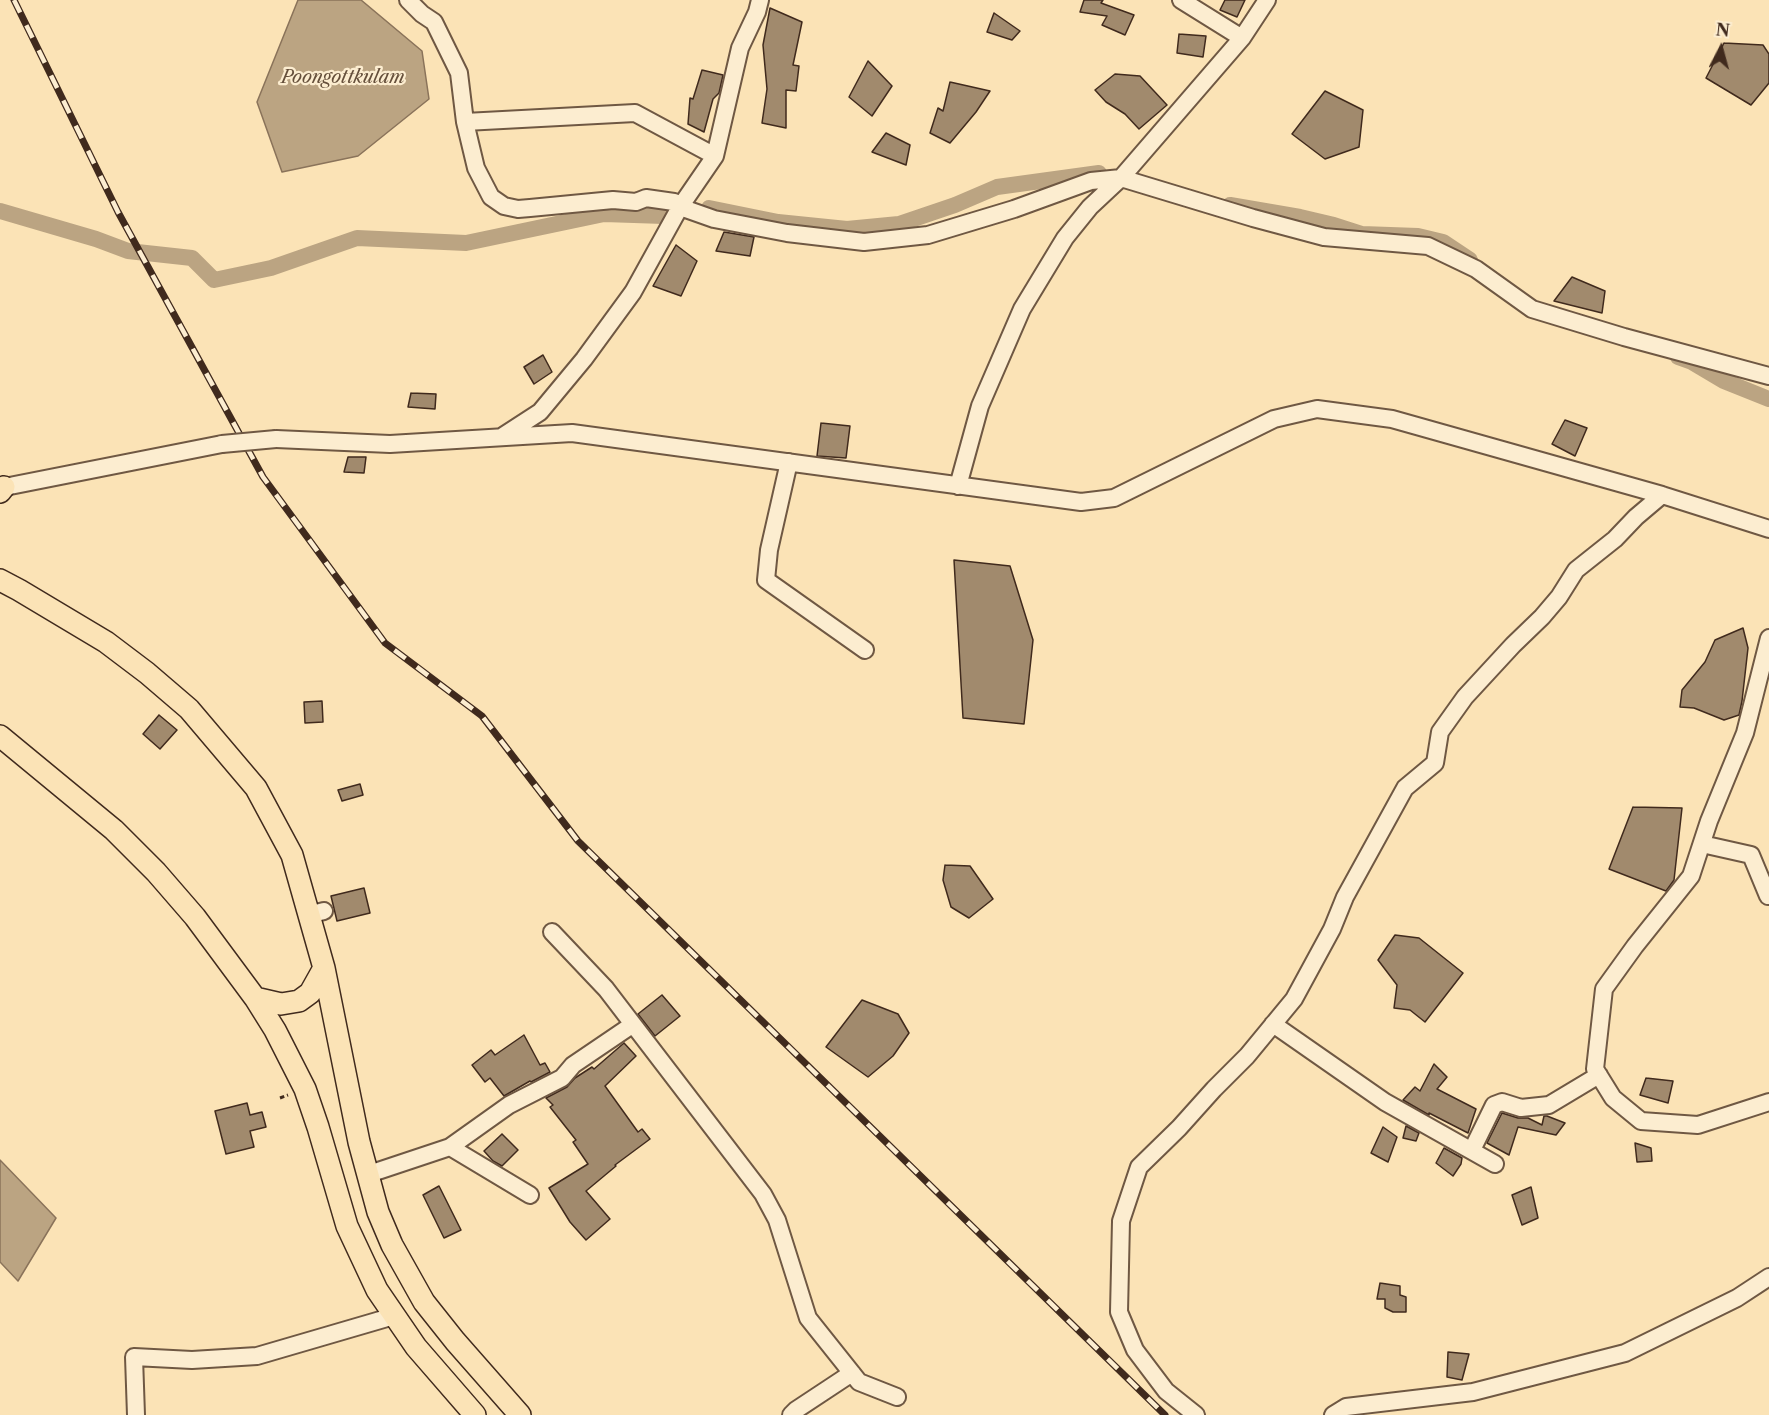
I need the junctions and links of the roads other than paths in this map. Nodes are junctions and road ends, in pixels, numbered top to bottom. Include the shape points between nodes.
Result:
1 (408, 0) edge
2 (760, 0) edge
3 (1181, 0) edge
4 (1267, 0) edge
5 (1242, 38) junction
6 (465, 122) junction
7 (715, 156) junction
8 (1121, 178) junction
9 (680, 207) junction
10 (1769, 376) edge
11 (503, 437) junction
12 (789, 462) junction
13 (958, 486) junction
14 (1, 489) edge
15 (1662, 495) junction
16 (1769, 530) edge
17 (0, 580) edge
18 (1769, 638) edge
19 (865, 650) dead end
20 (0, 736) edge
21 (1702, 844) junction
22 (1769, 894) edge
23 (552, 932) dead end
24 (324, 968) junction
25 (255, 998) junction
26 (632, 1024) junction
27 (1273, 1024) junction
28 (1599, 1075) junction
29 (1769, 1102) edge
30 (450, 1147) junction
31 (1472, 1150) junction
32 (1496, 1164) dead end
33 (369, 1174) junction
34 (530, 1196) dead end
35 (1769, 1277) edge
36 (394, 1316) junction
37 (852, 1373) junction
38 (897, 1397) dead end
39 (136, 1415) edge
40 (475, 1415) edge
41 (520, 1415) edge
42 (790, 1415) edge
43 (1196, 1415) edge
44 (1333, 1415) edge

1 - 6 street via 434,22 459,73
2 - 7 street via 740,48
3 - 5 street
4 - 5 street
5 - 8 street
6 - 7 street via 635,113
6 - 9 street via 480,178 491,197 504,206 518,209 613,200 636,202 646,198 674,202
7 - 9 street
8 - 9 street via 1091,181 928,235 864,242 787,233 714,219
8 - 10 street via 1324,237 1428,246 1476,269 1532,309
8 - 13 street via 1065,238 1022,309 980,406
9 - 11 street via 633,292 584,359 540,412
11 - 12 street via 572,433
11 - 14 street, bridge via 390,444 276,439 222,444
12 - 13 street
12 - 19 street via 766,580
13 - 15 street via 1082,502 1114,498 1274,419 1317,409 1392,419
15 - 16 street
15 - 27 street via 1576,570 1542,617 1465,697 1440,732 1435,763 1405,788 1312,967 1294,999
17 - 24 main road via 106,642 147,673 189,709 256,788 292,855 316,913
18 - 21 street via 1745,734
20 - 25 main road via 114,830 156,872
21 - 22 street via 1751,855
21 - 28 street via 1691,876 1604,989 1595,1070
23 - 26 street via 606,989
24 - 25 main road via 310,993 299,1001 281,1004
24 - 33 main road
25 - 36 main road via 305,1089 347,1226 377,1290
26 - 30 street via 573,1065 562,1078 509,1105
26 - 37 street via 763,1194 777,1220 808,1318
27 - 31 street via 1385,1102
27 - 43 street via 1248,1056 1139,1167 1121,1221 1119,1312 1136,1350 1166,1391
28 - 29 street via 1613,1098 1641,1121 1698,1125
28 - 31 street via 1549,1105 1494,1105
30 - 33 street
30 - 34 street
31 - 32 street
33 - 41 main road via 378,1212 392,1245 424,1302
35 - 44 street via 1737,1298 1625,1353 1473,1392 1346,1407
36 - 39 street via 257,1356 192,1360 134,1357
36 - 40 main road
37 - 38 street via 860,1382
37 - 42 street

